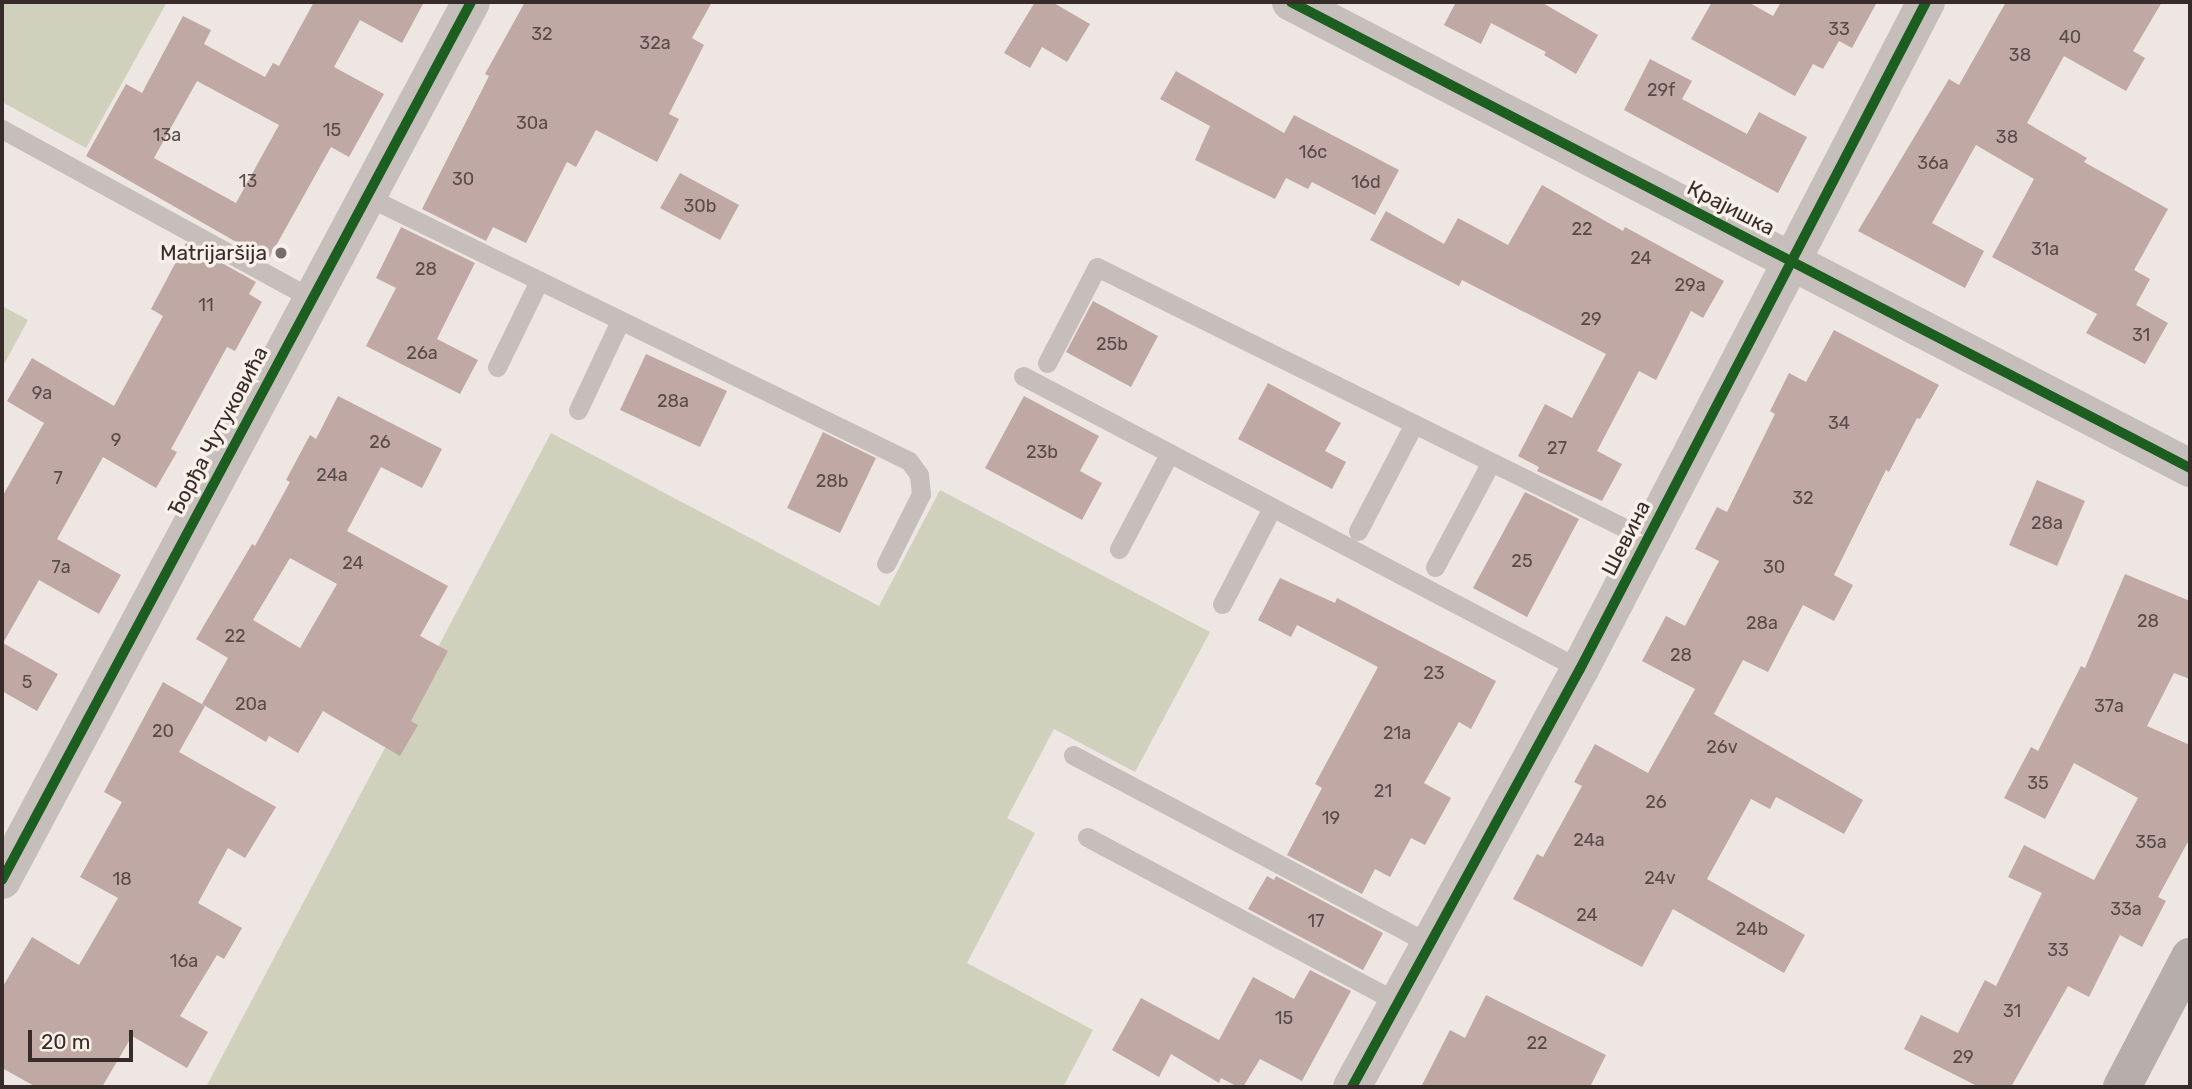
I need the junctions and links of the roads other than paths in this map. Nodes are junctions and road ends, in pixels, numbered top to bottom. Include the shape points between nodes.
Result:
1 (471, 2) edge
2 (1290, 2) edge
3 (1926, 2) edge
4 (2, 129) edge
5 (366, 196) junction
6 (1790, 261) junction
7 (539, 281) junction
8 (311, 298) junction
9 (620, 321) junction
10 (1046, 363) dead end
11 (497, 367) dead end
12 (1023, 376) dead end
13 (578, 410) dead end
14 (1415, 424) junction
15 (1170, 454) junction
16 (1491, 462) junction
17 (2190, 468) edge
18 (1272, 508) junction
19 (1358, 531) dead end
20 (1647, 539) junction
21 (1119, 549) dead end
22 (886, 564) dead end
23 (1435, 567) dead end
24 (1222, 604) dead end
25 (1580, 669) junction
26 (1073, 755) dead end
27 (1087, 837) dead end
28 (2, 880) edge
29 (1428, 943) junction
30 (2190, 957) edge
31 (1397, 1002) junction
32 (1353, 1087) edge
33 (2122, 1087) edge

1 - 5 street, Ђорђа Чутуковића
2 - 6 street, Крајишка
3 - 6 street, Шевина
4 - 8 lane
5 - 7 lane
5 - 8 street, Ђорђа Чутуковића
6 - 17 street, Крајишка
6 - 20 street, Шевина
7 - 9 lane
7 - 11 lane
8 - 28 street, Ђорђа Чутуковића
9 - 13 lane
9 - 22 lane via 909,461 919,475 921,494
10 - 14 lane via 1097,267
12 - 15 lane
14 - 16 lane
14 - 19 lane
15 - 18 lane
15 - 21 lane
16 - 20 lane
16 - 23 lane
18 - 24 lane
18 - 25 lane
20 - 25 street, Шевина
25 - 29 street, Шевина
26 - 29 lane
27 - 31 lane
29 - 31 street, Шевина
30 - 33 main road
31 - 32 street, Шевина

